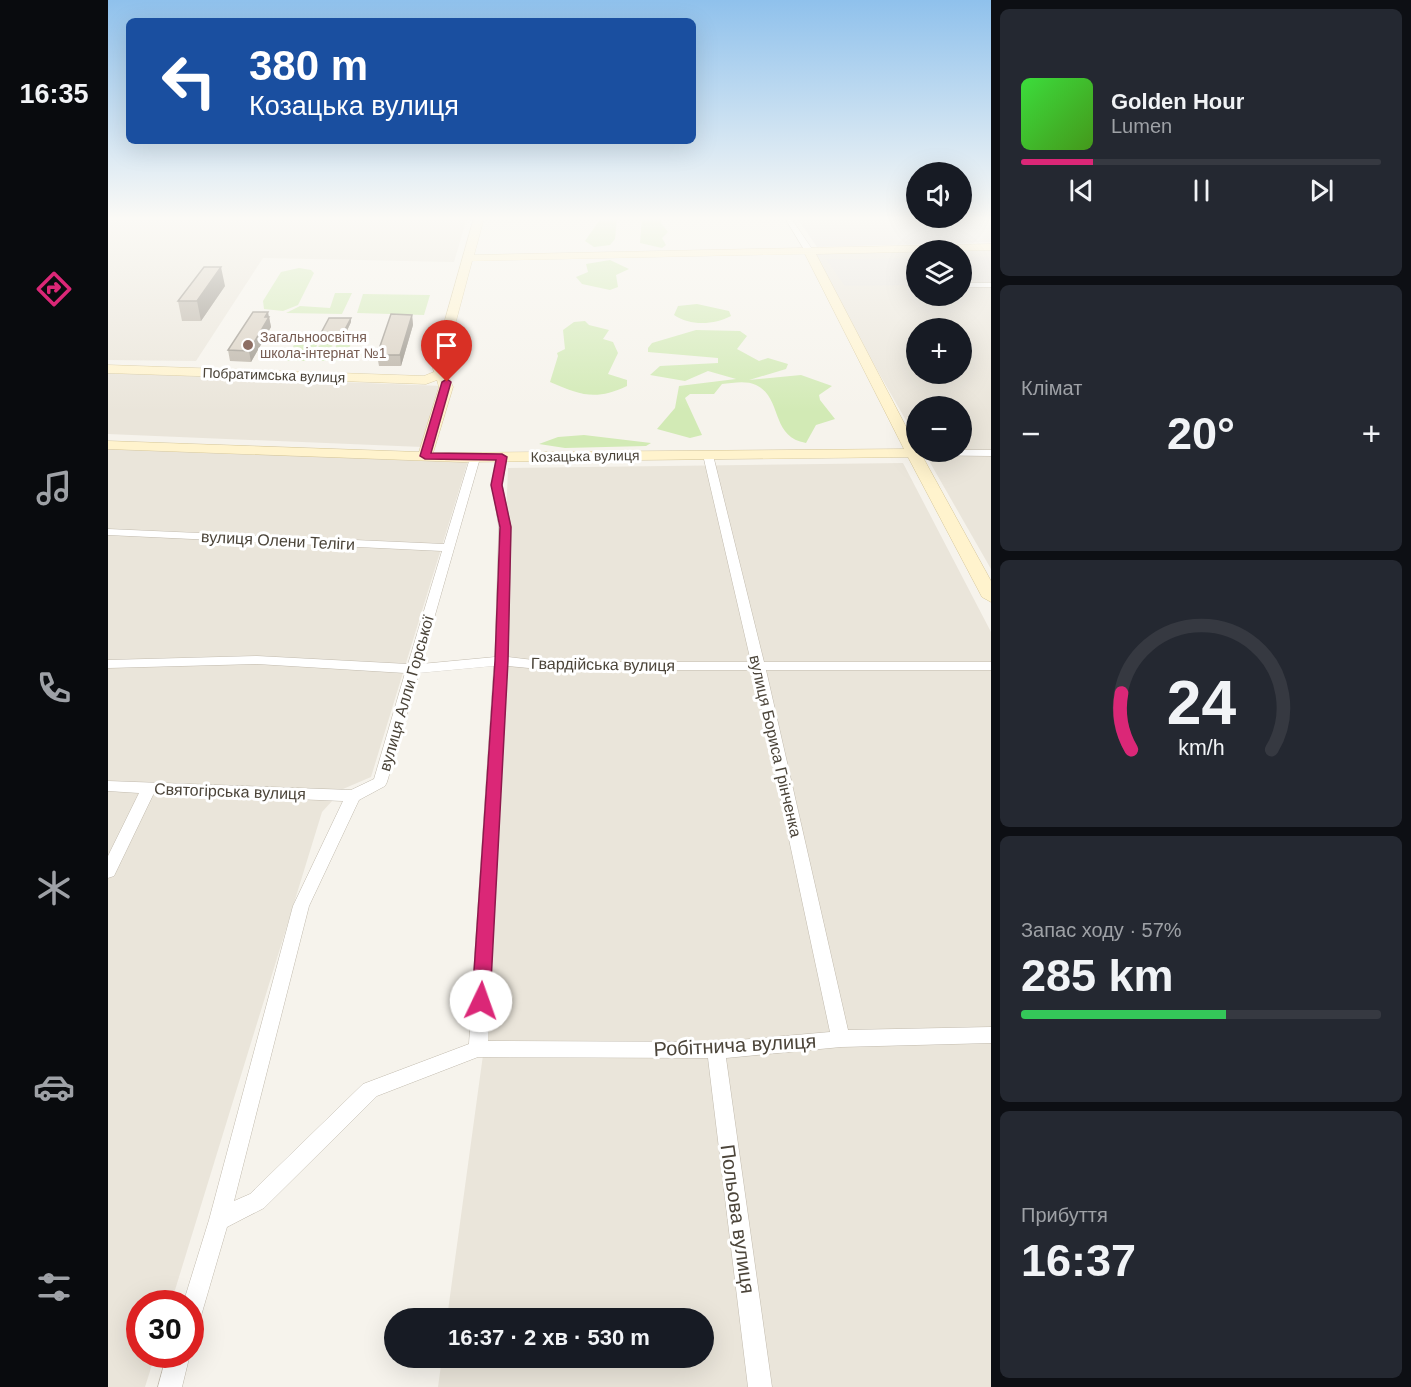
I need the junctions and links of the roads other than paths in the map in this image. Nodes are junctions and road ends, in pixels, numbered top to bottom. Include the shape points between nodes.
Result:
1 (461, 283) edge
2 (825, 283) edge
3 (972, 285) edge
4 (991, 285) edge
5 (108, 369) edge
6 (440, 374) junction
7 (906, 439) edge
8 (108, 445) edge
9 (906, 453) edge
10 (972, 453) edge
11 (991, 453) edge
12 (708, 455) junction
13 (425, 456) junction
14 (502, 457) junction
15 (475, 458) junction
16 (918, 462) edge
17 (108, 532) edge
18 (449, 549) junction
19 (991, 597) edge
20 (501, 661) junction
21 (108, 664) edge
22 (759, 665) junction
23 (991, 666) edge
24 (414, 669) junction
25 (108, 786) edge
26 (149, 788) junction
27 (353, 796) junction
28 (108, 873) edge
29 (991, 1035) edge
30 (841, 1038) junction
31 (478, 1049) junction
32 (716, 1050) junction
33 (219, 1220) junction
34 (198, 1290) edge
35 (175, 1368) edge
36 (170, 1387) edge
37 (760, 1387) edge

1 - 6 street via 438,366
2 - 7 street
3 - 4 street
5 - 6 street, Побратимська вулиця via 426,380
6 - 13 street via 447,382
8 - 13 street, Козацька вулиця
9 - 12 street, Козацька вулиця
10 - 11 street, Козацька вулиця
12 - 14 street, Козацька вулиця
12 - 22 street, вулиця Бориса Грінченка
13 - 15 street, Козацька вулиця
14 - 15 street, Козацька вулиця
14 - 20 street via 496,485 505,527
15 - 18 street, вулиця Алли Горської
16 - 19 street
17 - 18 street, вулиця Олени Теліги
18 - 24 street, вулиця Алли Горської
20 - 22 street, Гвардійська вулиця via 550,666
20 - 24 street, Гвардійська вулиця
20 - 31 street
21 - 24 street, Гвардійська вулиця via 257,660
22 - 23 street, Гвардійська вулиця
22 - 30 street, вулиця Бориса Грінченка
24 - 27 street, вулиця Алли Горської via 381,782
25 - 26 street, Святогірська вулиця
26 - 27 street, Святогірська вулиця
26 - 28 street
27 - 33 street via 301,906
29 - 30 street, Робітнича вулиця
30 - 32 street, Робітнича вулиця
31 - 32 street, Робітнича вулиця
31 - 33 street via 370,1090 257,1201
32 - 37 street, Польова вулиця
33 - 34 street
35 - 36 street

